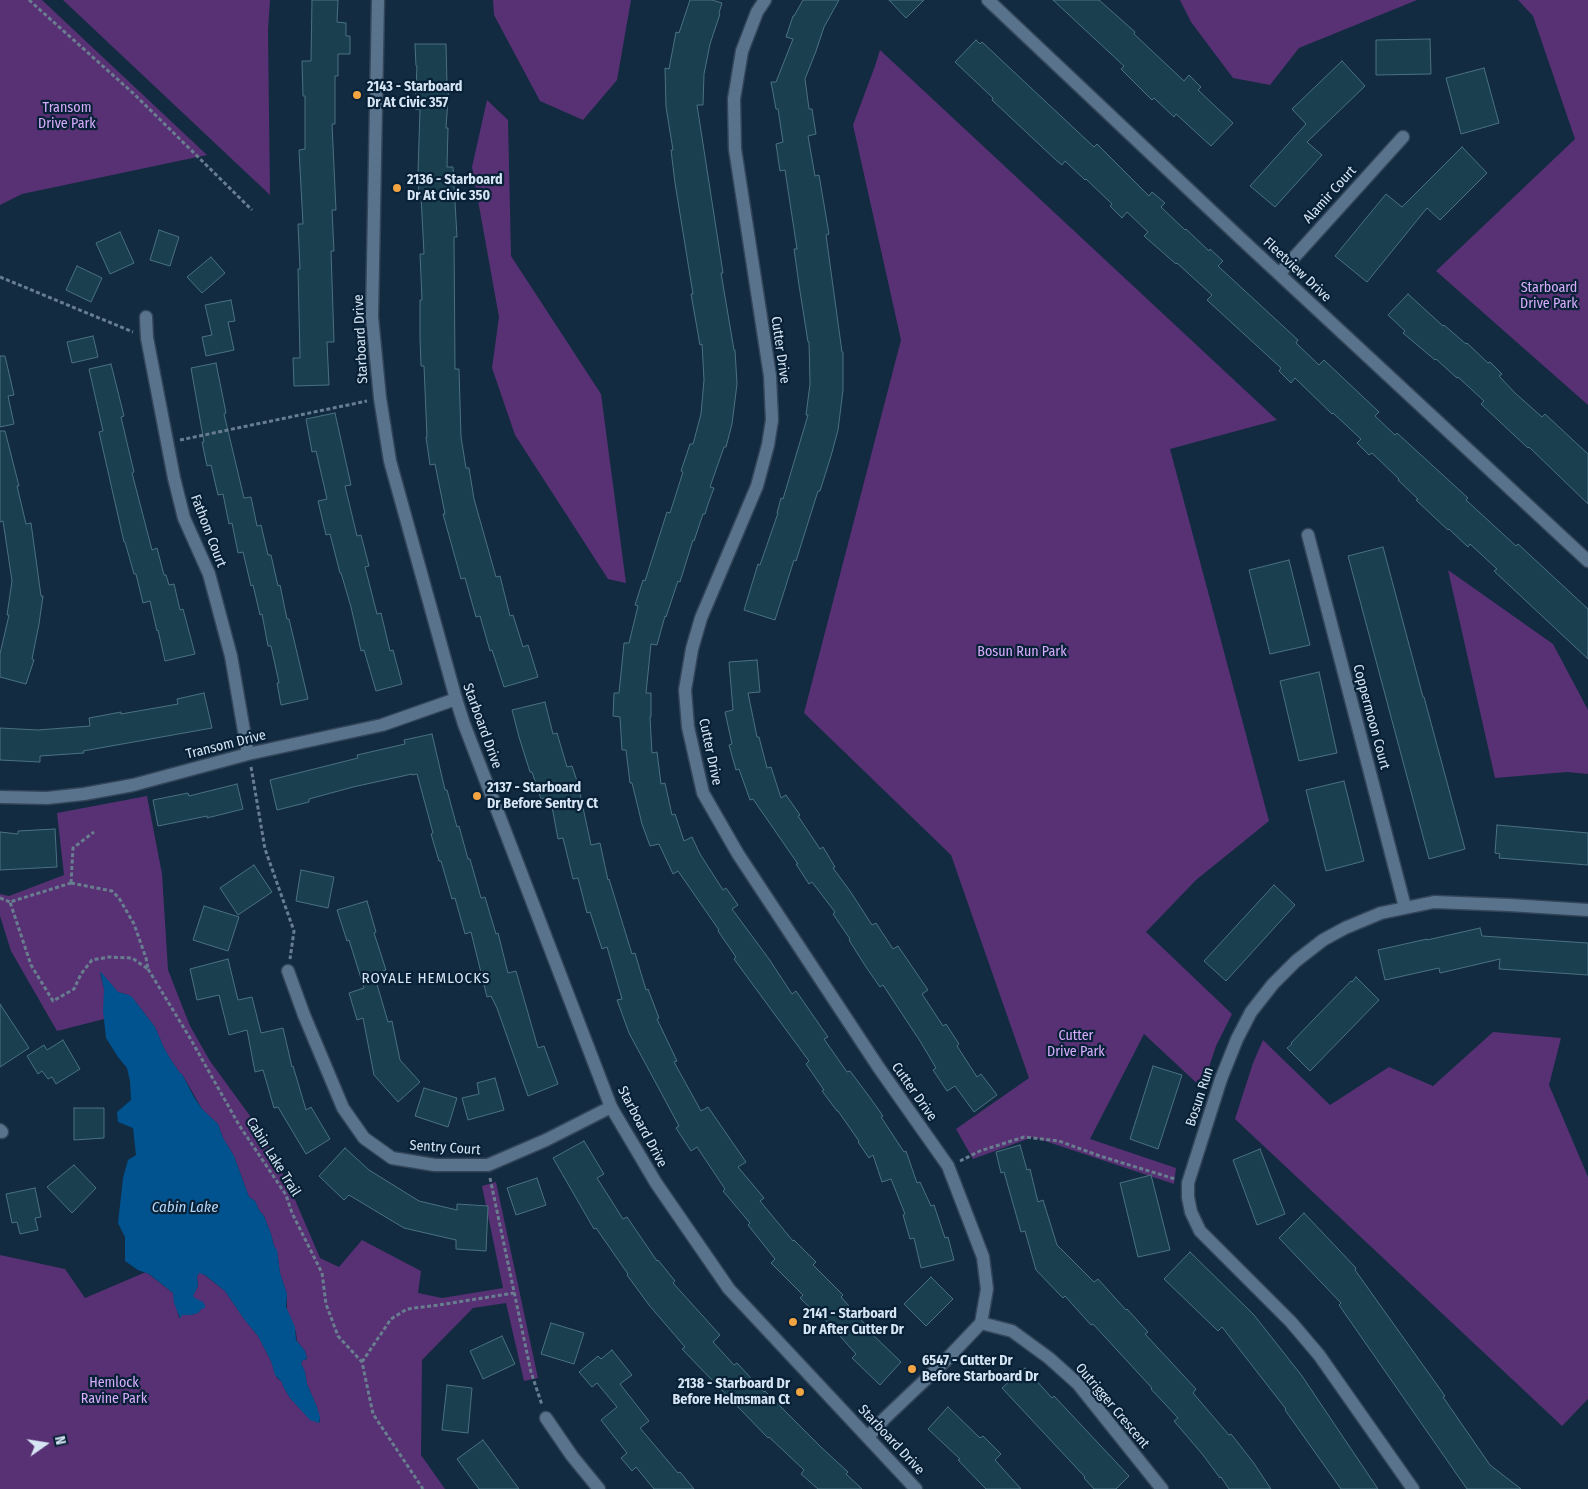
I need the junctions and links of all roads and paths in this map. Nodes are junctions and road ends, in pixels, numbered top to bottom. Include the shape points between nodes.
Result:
1 (29, 0) edge
2 (378, 0) edge
3 (765, 0) edge
4 (988, 0) edge
5 (1403, 137) dead end
6 (252, 210) dead end
7 (1279, 274) junction
8 (0, 277) edge
9 (146, 317) dead end
10 (147, 338) junction
11 (380, 398) junction
12 (167, 443) junction
13 (1308, 535) dead end
14 (1588, 561) edge
15 (456, 699) junction
16 (248, 754) junction
17 (0, 797) edge
18 (94, 832) dead end
19 (71, 884) junction
20 (0, 898) edge
21 (10, 902) junction
22 (1405, 907) junction
23 (1588, 910) edge
24 (148, 969) junction
25 (288, 971) joint
26 (612, 1107) junction
27 (488, 1165) junction
28 (948, 1166) junction
29 (1188, 1183) junction
30 (514, 1293) junction
31 (981, 1323) junction
32 (362, 1362) junction
33 (546, 1418) joint
34 (868, 1437) junction
35 (423, 1489) edge
36 (599, 1489) edge
37 (916, 1489) edge
38 (1162, 1489) edge
39 (1413, 1489) edge

1 - 6 path via 134,94
2 - 11 street, Starboard Drive via 372,316
3 - 28 street, Cutter Drive via 742,51 734,99 734,149 770,376 772,420 756,486 701,618 692,649 685,690 688,727 703,793 738,854 879,1068
4 - 7 street, Fleetview Drive
5 - 7 street, Alamir Court
7 - 14 street, Fleetview Drive
8 - 10 path
9 - 10 street, Fathom Court
10 - 12 street, Fathom Court
11 - 12 path
11 - 15 street, Starboard Drive via 390,461
12 - 16 street, Fathom Court via 184,518 209,574 231,656
13 - 22 street, Coppermoon Court
15 - 16 street, Transom Drive via 382,725
15 - 26 street, Starboard Drive
16 - 17 street, Transom Drive via 133,785 84,794 47,798
16 - 25 path via 265,849 294,931
18 - 19 path via 73,848
19 - 21 path, Cabin Lake Trail
19 - 24 path, Cabin Lake Trail via 112,891 119,898 134,924
20 - 21 path
21 - 24 path via 31,965 53,1000 74,989 92,960 132,958
22 - 23 street, Bosun Run via 1434,902
22 - 29 street, Bosun Run via 1380,913 1323,940 1273,984 1251,1012 1237,1040
24 - 32 path, Cabin Lake Trail via 239,1125 286,1195 322,1273 326,1304 338,1336
25 - 27 street, Sentry Court via 343,1108 364,1138 392,1158 435,1165
26 - 27 street, Sentry Court
26 - 34 street, Starboard Drive via 656,1183 729,1289
27 - 30 path
28 - 29 path via 980,1151 1024,1137 1059,1140
28 - 31 street, Cutter Drive via 983,1257 987,1289
29 - 39 street, Bosun Run via 1188,1197 1200,1232 1291,1322 1319,1355
30 - 32 path via 407,1309 391,1319
30 - 33 path via 531,1372
31 - 34 street
31 - 38 street, Outrigger Crescent via 1012,1331 1078,1384
32 - 35 path via 373,1414
33 - 36 street
34 - 37 street, Starboard Drive

